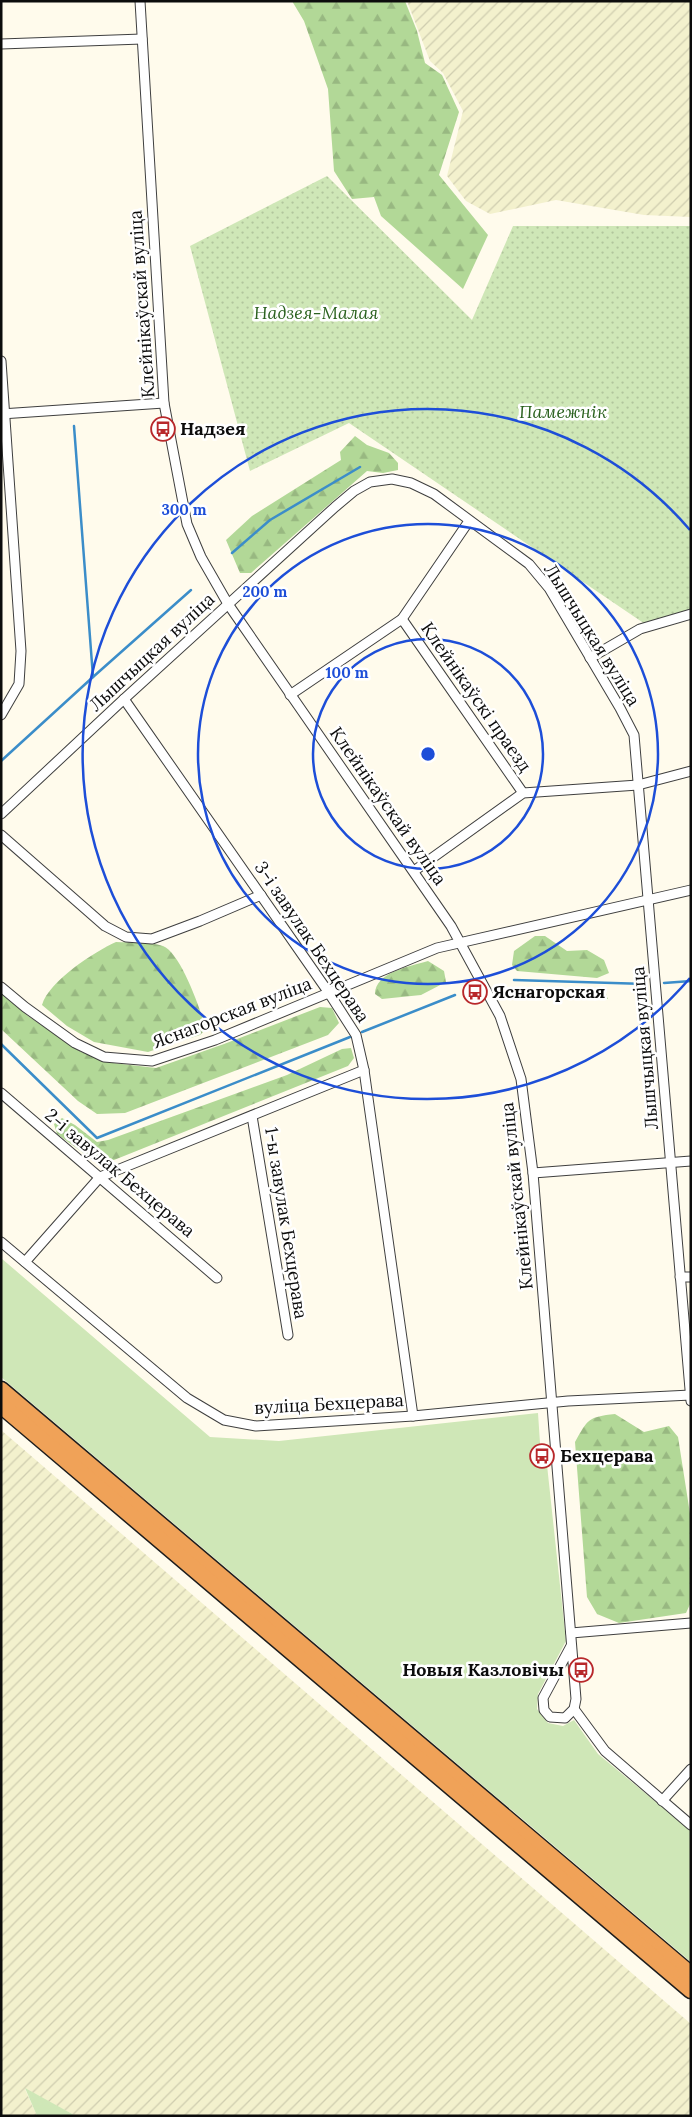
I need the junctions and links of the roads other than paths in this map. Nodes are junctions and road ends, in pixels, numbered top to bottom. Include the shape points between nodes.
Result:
1 (140, 1) edge
2 (142, 39) junction
3 (1, 44) edge
4 (1, 361) edge
5 (164, 403) junction
6 (3, 414) edge
7 (469, 521) junction
8 (228, 604) junction
9 (691, 614) edge
10 (402, 619) junction
11 (590, 658) junction
12 (290, 696) junction
13 (124, 699) junction
14 (1, 715) edge
15 (691, 772) edge
16 (638, 786) junction
17 (523, 793) junction
18 (1, 814) edge
19 (1, 835) edge
20 (414, 871) junction
21 (691, 890) edge
22 (261, 894) junction
23 (649, 901) junction
24 (461, 942) junction
25 (1, 987) edge
26 (330, 994) junction
27 (364, 1070) junction
28 (1, 1093) edge
29 (252, 1116) junction
30 (691, 1161) edge
31 (671, 1163) junction
32 (533, 1173) junction
33 (100, 1178) junction
34 (1, 1242) edge
35 (25, 1262) junction
36 (680, 1277) junction
37 (691, 1277) edge
38 (217, 1278) dead end
39 (288, 1335) dead end
40 (1, 1390) edge
41 (691, 1395) edge
42 (691, 1401) edge
43 (552, 1403) junction
44 (1, 1405) edge
45 (413, 1416) junction
46 (691, 1623) edge
47 (571, 1633) junction
48 (571, 1646) junction
49 (574, 1709) junction
50 (691, 1768) edge
51 (662, 1800) junction
52 (691, 1825) edge
53 (691, 1975) edge
54 (691, 1990) edge

1 - 2 street, Клейнікаўскай вуліца
2 - 3 street
2 - 5 street, Клейнікаўскай вуліца
4 - 6 street
5 - 6 street
5 - 8 street, Клейнікаўскай вуліца via 188,524 201,557
6 - 14 street via 21,651 19,684
7 - 8 street, Лышчыцкая вуліца via 434,494 412,483 392,480 370,482 334,507
7 - 10 street
7 - 11 street, Лышчыцкая вуліца via 529,564 548,588
8 - 12 street, Клейнікаўскай вуліца
8 - 13 street, Лышчыцкая вуліца
9 - 11 street via 640,630
10 - 12 street
10 - 17 street, Клейнікаўскі праезд
11 - 16 street, Лышчыцкая вуліца via 634,735
12 - 20 street, Клейнікаўскай вуліца
13 - 18 street, Лышчыцкая вуліца
13 - 22 street, 3-і завулак Бехцерава
15 - 16 street
16 - 17 street
16 - 23 street, Лышчыцкая вуліца
17 - 20 street
19 - 22 street via 105,926 126,937 152,939
20 - 24 street, Клейнікаўскай вуліца
21 - 23 street, Яснагорская вуліца
22 - 26 street, 3-і завулак Бехцерава
23 - 24 street, Яснагорская вуліца
23 - 31 street, Лышчыцкая вуліца
24 - 26 street, Яснагорская вуліца via 437,948
24 - 32 street, Клейнікаўскай вуліца via 500,1016 521,1079
25 - 26 street, Яснагорская вуліца via 75,1043 104,1057 152,1061
26 - 27 street, 3-і завулак Бехцерава via 356,1035
27 - 29 street, 1-ы завулак Бехцерава
27 - 45 street, 3-і завулак Бехцерава
28 - 33 street, 2-і завулак Бехцерава
29 - 33 street, 1-ы завулак Бехцерава
29 - 39 street, 1-ы завулак Бехцерава
30 - 31 street
31 - 32 street
31 - 36 street, Лышчыцкая вуліца
32 - 43 street, Клейнікаўскай вуліца
33 - 35 street, 1-ы завулак Бехцерава
33 - 38 street, 2-і завулак Бехцерава
34 - 35 street, вуліца Бехцерава
35 - 45 street, вуліца Бехцерава via 187,1398 224,1420 256,1426
36 - 37 street
36 - 41 street, Лышчыцкая вуліца
40 - 53 highway
41 - 42 street, Лышчыцкая вуліца
41 - 43 street, вуліца Бехцерава
43 - 45 street, вуліца Бехцерава
43 - 47 street, Клейнікаўскай вуліца
44 - 54 highway
46 - 47 street
47 - 48 street, Клейнікаўскай вуліца
48 - 49 street, Клейнікаўскай вуліца
48 - 49 street via 542,1704 550,1717 565,1718
49 - 51 street via 605,1751
50 - 51 street
51 - 52 street

